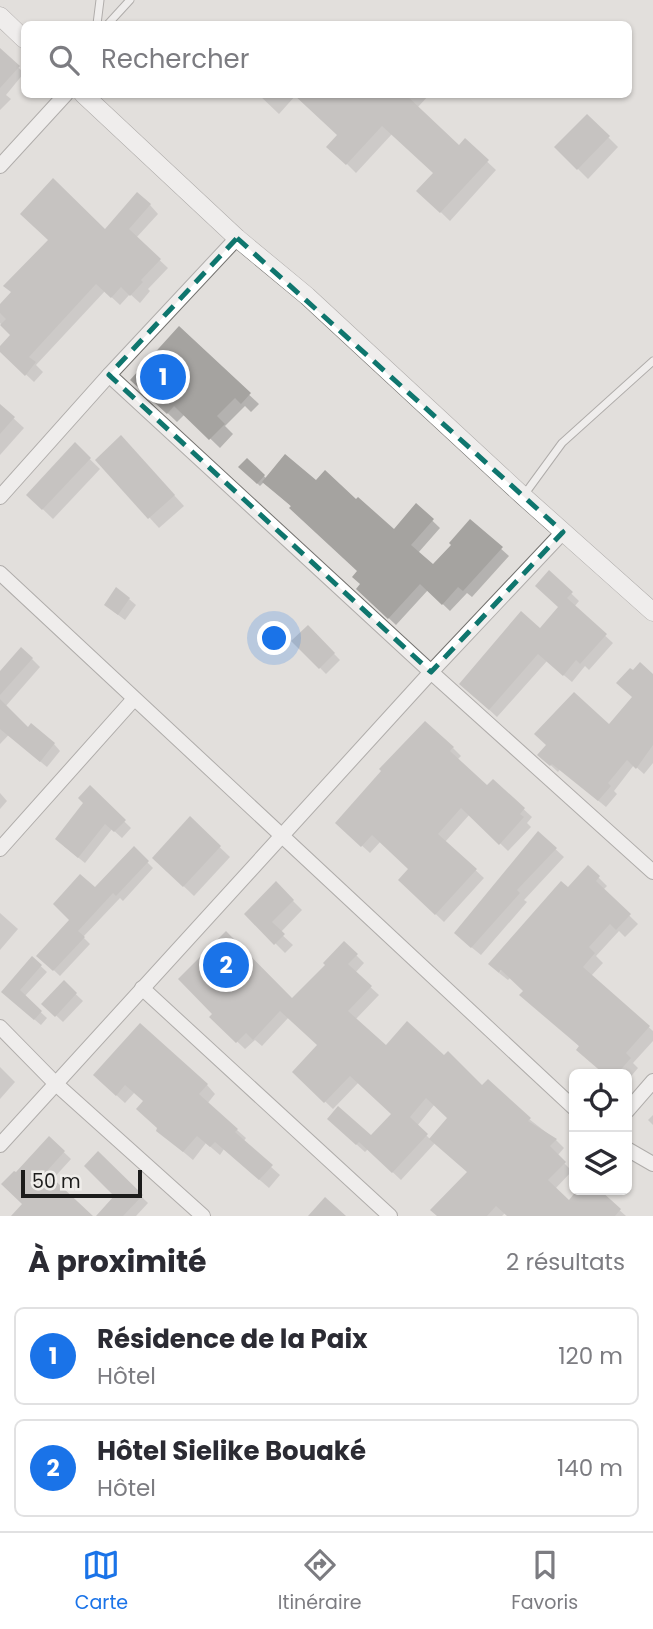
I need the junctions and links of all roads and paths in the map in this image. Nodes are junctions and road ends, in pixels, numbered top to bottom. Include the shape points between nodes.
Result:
1 (100, 0) edge
2 (130, 0) edge
3 (0, 16) edge
4 (97, 21) edge
5 (111, 21) edge
6 (21, 36) edge
7 (62, 98) edge
8 (87, 98) edge
9 (0, 166) edge
10 (237, 238) junction
11 (653, 360) edge
12 (108, 375) junction
13 (523, 496) junction
14 (0, 497) edge
15 (564, 533) junction
16 (0, 573) edge
17 (653, 612) edge
18 (431, 672) junction
19 (134, 699) junction
20 (282, 837) junction
21 (0, 849) edge
22 (653, 872) edge
23 (142, 988) junction
24 (0, 1027) edge
25 (653, 1081) edge
26 (56, 1084) junction
27 (569, 1103) edge
28 (632, 1105) edge
29 (0, 1145) edge
30 (632, 1152) edge
31 (653, 1164) edge
32 (203, 1216) edge
33 (390, 1216) edge

1 - 4 lane
2 - 5 lane
3 - 6 street
7 - 9 street
8 - 10 street
10 - 12 street
10 - 13 street via 307,296
11 - 13 lane via 562,443
12 - 14 street
12 - 18 street
13 - 15 street
15 - 17 street
15 - 18 street
16 - 19 street
18 - 20 street
18 - 22 street
19 - 20 street
19 - 21 street
20 - 23 street
20 - 27 street
23 - 26 street
23 - 33 street
24 - 26 street
25 - 28 street
26 - 29 street
26 - 32 street
30 - 31 street

